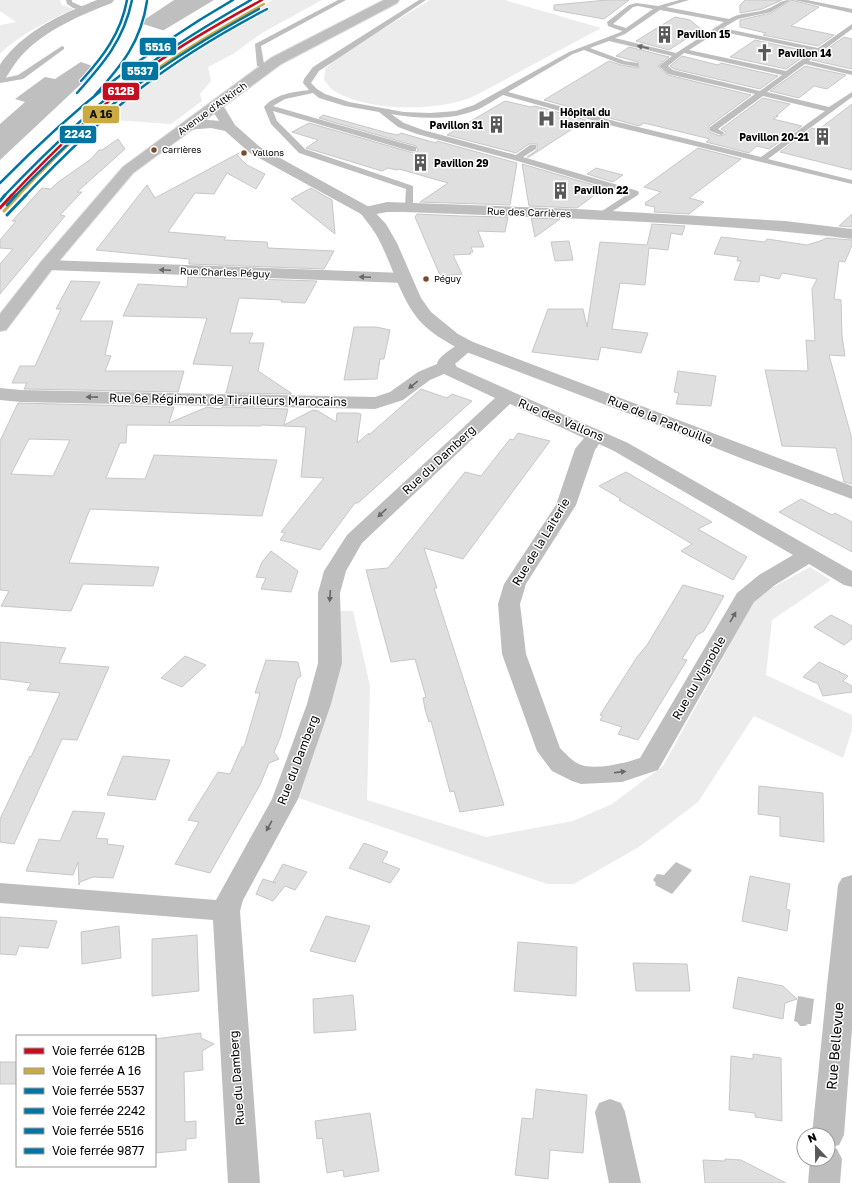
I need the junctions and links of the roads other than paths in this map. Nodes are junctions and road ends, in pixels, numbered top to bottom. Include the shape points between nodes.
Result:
1 (69, 0) edge
2 (108, 0) edge
3 (343, 0) edge
4 (393, 0) edge
5 (423, 0) edge
6 (668, 0) edge
7 (686, 0) edge
8 (787, 0) edge
9 (797, 0) edge
10 (660, 7) junction
11 (85, 9) junction
12 (852, 11) edge
13 (730, 21) junction
14 (852, 26) edge
15 (718, 29) junction
16 (627, 30) junction
17 (609, 39) junction
18 (62, 48) dead end
19 (584, 48) junction
20 (819, 50) junction
21 (680, 53) junction
22 (803, 62) junction
23 (260, 64) dead end
24 (635, 65) dead end
25 (852, 73) edge
26 (788, 74) junction
27 (0, 76) edge
28 (0, 81) edge
29 (314, 91) junction
30 (502, 93) junction
31 (762, 93) junction
32 (852, 94) edge
33 (268, 107) junction
34 (832, 110) junction
35 (381, 111) junction
36 (219, 116) junction
37 (187, 126) junction
38 (721, 133) dead end
39 (533, 147) dead end
40 (413, 149) dead end
41 (517, 158) junction
42 (762, 160) junction
43 (852, 182) edge
44 (409, 207) junction
45 (366, 211) junction
46 (602, 215) junction
47 (852, 234) edge
48 (47, 265) junction
49 (404, 278) junction
50 (0, 326) edge
51 (467, 346) junction
52 (447, 367) junction
53 (0, 394) edge
54 (507, 397) junction
55 (596, 435) junction
56 (852, 493) edge
57 (809, 555) junction
58 (852, 580) edge
59 (581, 775) joint
60 (852, 885) edge
61 (0, 893) edge
62 (226, 911) junction
63 (610, 1112) dead end
64 (829, 1127) edge
65 (825, 1167) edge
66 (244, 1183) edge
67 (625, 1183) edge
68 (824, 1183) edge

1 - 11 lane via 72,6
2 - 11 street
3 - 23 lane via 257,45
4 - 36 street, Avenue d'Altkirch via 276,61
5 - 29 lane via 316,69 307,83
6 - 10 lane
7 - 10 lane
8 - 13 lane via 769,11 736,17
9 - 12 lane
10 - 13 lane
10 - 16 lane
10 - 16 lane via 633,5 610,22 610,26
11 - 27 street via 52,26 31,41
13 - 15 lane
14 - 20 lane
15 - 20 lane
15 - 21 lane
16 - 17 lane
17 - 19 lane
21 -> 17 lane
18 - 28 lane via 20,77
19 - 24 lane
19 - 30 lane via 565,56
20 - 22 lane
21 - 26 lane
21 - 31 lane via 663,66 671,72
22 - 25 lane
22 - 26 lane
26 - 31 lane
29 - 33 lane via 280,98 271,102
29 - 35 lane via 335,101
30 - 35 lane via 477,107 456,113 415,115
30 - 42 lane via 707,143
31 - 34 lane
31 - 38 lane via 713,129
32 - 34 lane
33 - 40 lane
33 - 44 lane via 274,122 302,151 410,188
34 - 42 lane
35 - 41 lane via 402,125 420,132
36 - 37 street, Avenue d'Altkirch
36 - 37 street via 211,124
36 - 45 street via 255,150 272,161
37 - 48 street, Avenue d'Altkirch via 122,176
39 - 41 lane
41 - 46 lane via 635,193
42 - 43 lane
44 - 45 street, Rue des Carrières via 387,207
44 - 46 street, Rue des Carrières
45 - 49 street via 380,226
46 - 47 street, Rue des Carrières via 785,226
49 -> 48 street, Rue Charles Péguy
48 - 50 street, Avenue d'Altkirch
49 - 51 street via 425,316 452,338
51 - 52 street via 446,362
51 - 56 street, Rue de la Patrouille
52 -> 53 street, Rue 6e Régiment de Tirailleurs Marocains via 425,376 398,397 375,403
52 - 54 street, Rue des Vallons
54 - 55 street, Rue des Vallons
54 -> 62 street, Rue du Damberg via 354,539 340,559 329,593 330,663 320,704 285,799 229,900
55 - 57 street, Rue des Vallons
55 - 59 street, Rue de la Laiterie via 585,449 566,505 515,584 509,604 514,654 549,751 561,765
57 - 58 street, Rue des Vallons
59 -> 57 street, Rue du Vignoble via 622,773 649,764 745,598 767,580
60 - 64 street, Rue Bellevue
61 - 62 street
62 - 66 street, Rue du Damberg
63 - 67 street
65 - 68 street

